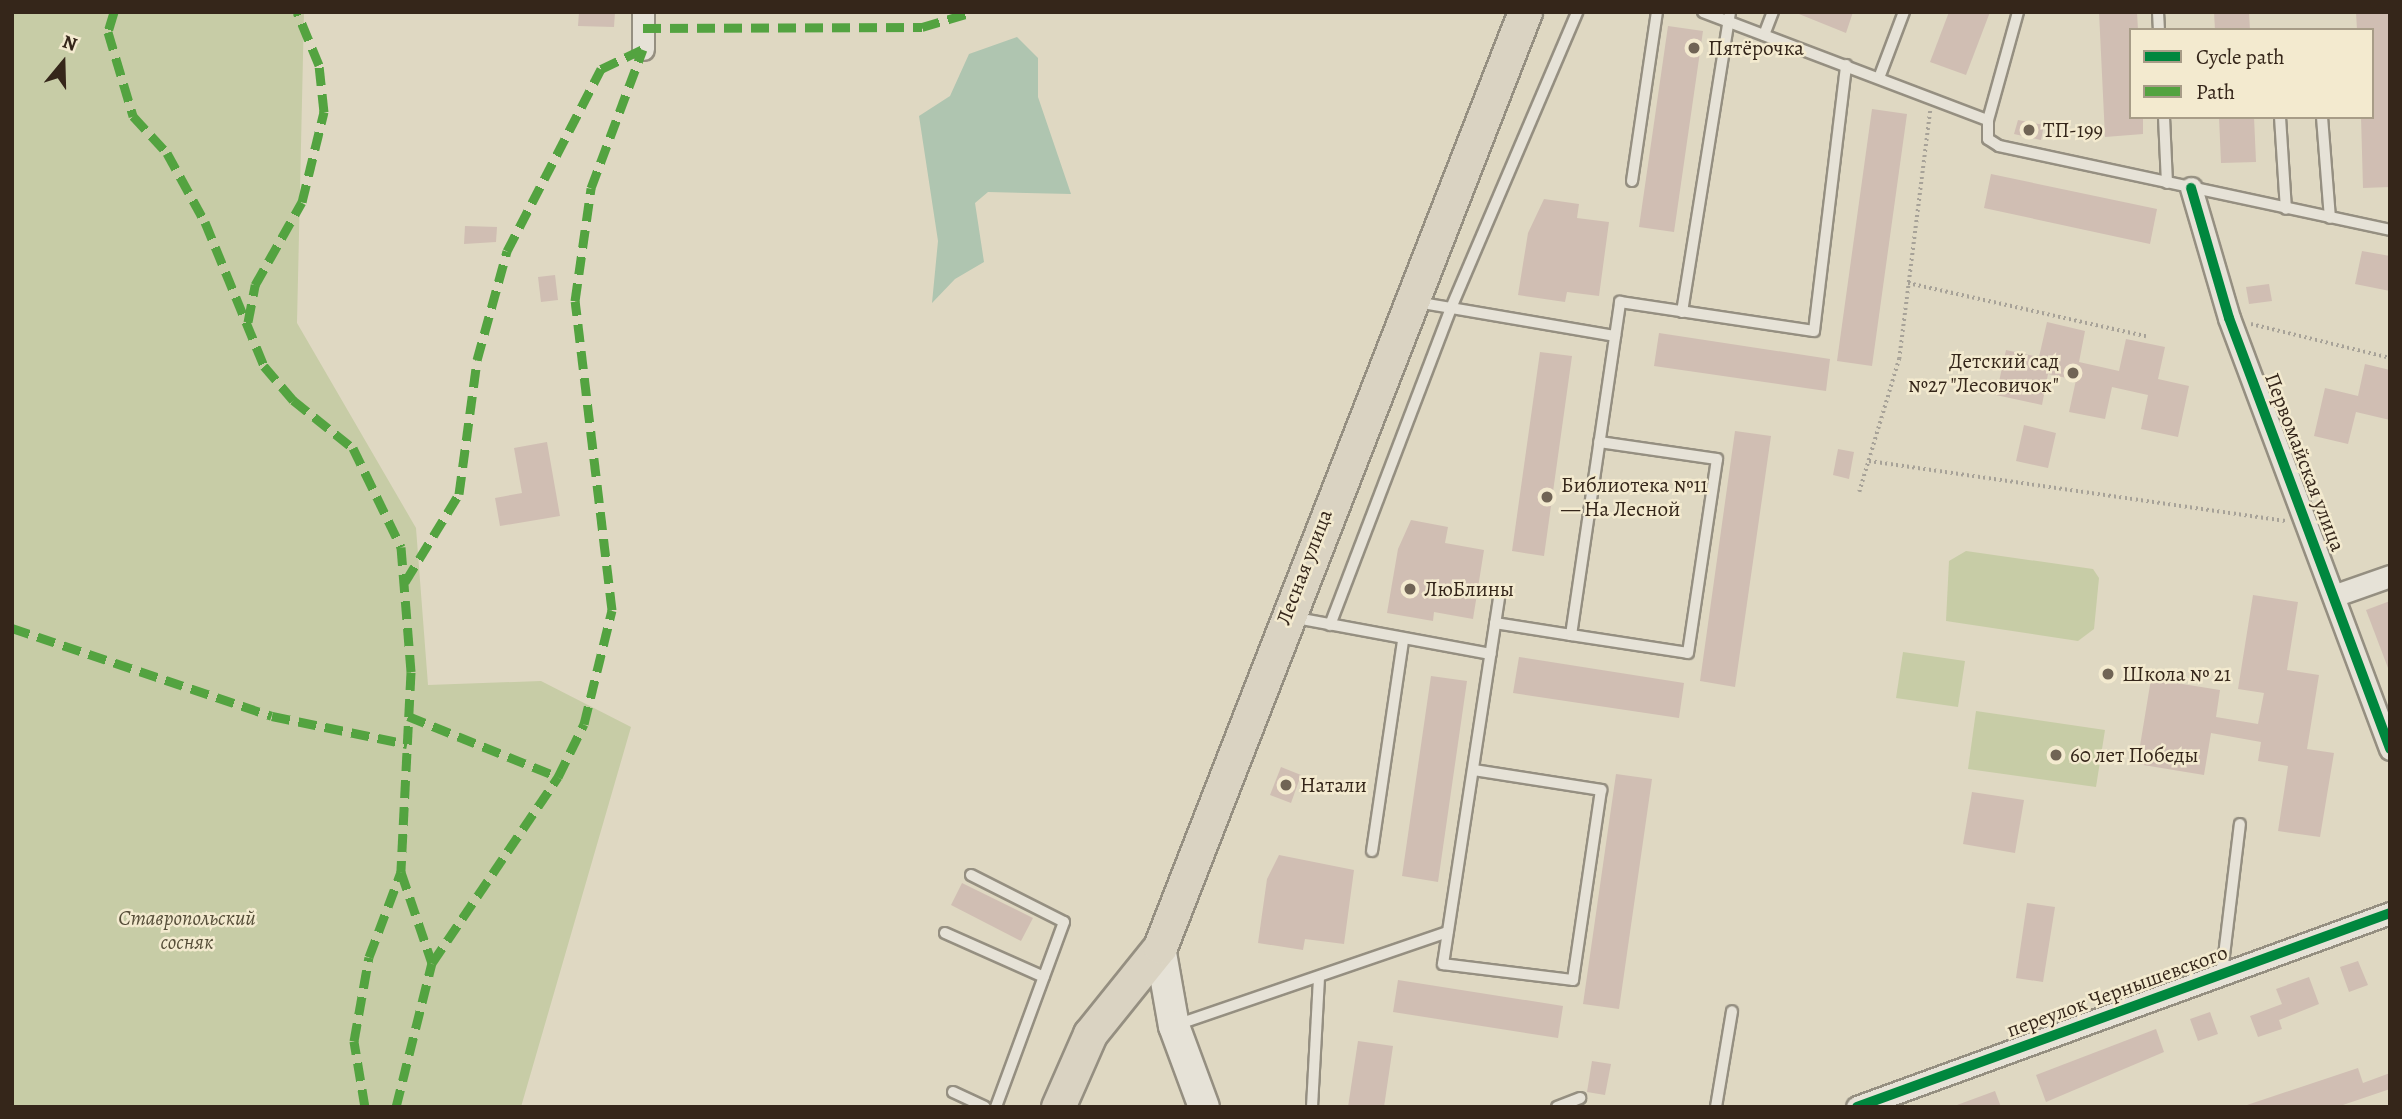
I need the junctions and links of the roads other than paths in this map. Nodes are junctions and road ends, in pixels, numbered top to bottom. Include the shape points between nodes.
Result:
1 (643, 12) edge
2 (1525, 12) edge
3 (1577, 12) edge
4 (1657, 12) edge
5 (1703, 12) edge
6 (1773, 12) edge
7 (1903, 12) edge
8 (2018, 12) edge
9 (1728, 17) edge
10 (1764, 35) junction
11 (643, 49) dead end
12 (1846, 65) junction
13 (1879, 78) junction
14 (2164, 119) edge
15 (2280, 119) edge
16 (2322, 119) edge
17 (1987, 120) junction
18 (1632, 181) dead end
19 (2167, 183) junction
20 (2191, 187) junction
21 (2286, 209) junction
22 (2330, 218) junction
23 (2390, 230) edge
24 (1409, 301) junction
25 (1451, 308) junction
26 (1682, 312) junction
27 (1615, 336) junction
28 (1599, 442) junction
29 (2390, 576) edge
30 (1500, 592) dead end
31 (2336, 595) junction
32 (1285, 616) junction
33 (1495, 623) junction
34 (1330, 625) junction
35 (1571, 635) junction
36 (1403, 640) junction
37 (1491, 654) junction
38 (2390, 749) edge
39 (1474, 770) junction
40 (2240, 824) dead end
41 (1372, 851) dead end
42 (971, 875) dead end
43 (2390, 913) edge
44 (1448, 932) junction
45 (945, 933) dead end
46 (1160, 947) junction
47 (2222, 972) junction
48 (1044, 977) junction
49 (1319, 979) junction
50 (1732, 1011) dead end
51 (1174, 1026) junction
52 (953, 1092) dead end
53 (1580, 1098) dead end
54 (985, 1107) edge
55 (996, 1107) edge
56 (1058, 1107) edge
57 (1203, 1107) edge
58 (1312, 1107) edge
59 (1557, 1107) edge
60 (1716, 1107) edge
61 (1857, 1107) edge

1 - 11 street
2 - 24 main road, Лесная улица
3 - 25 lane
4 - 18 lane
5 - 9 lane
6 - 10 lane
7 - 13 lane
8 - 17 lane
9 - 10 lane
9 - 26 lane
10 - 12 lane
12 - 13 lane
12 - 26 lane via 1814,331
13 - 17 lane
14 - 19 lane
15 - 21 lane
16 - 22 lane
17 - 19 lane via 1988,139 1999,146
19 - 20 lane
20 - 21 lane
20 - 31 street, Первомайская улица via 2229,318
21 - 22 lane
22 - 23 lane
24 - 25 lane
24 - 32 main road, Лесная улица
25 - 27 lane
25 - 34 lane
26 - 27 lane via 1620,302
27 - 28 lane
28 - 35 lane
28 - 35 lane via 1717,459 1688,653
29 - 31 street
30 - 33 lane
31 - 38 street, Первомайская улица
32 - 34 lane
32 - 46 main road, Лесная улица
33 - 35 lane
33 - 37 lane
34 - 36 lane
36 - 37 lane
36 - 41 lane
37 - 39 lane
39 - 44 lane
39 - 44 lane via 1601,790 1573,980 1443,964
40 - 47 lane
42 - 48 lane via 1064,922
43 - 47 street, переулок Чернышевского
44 - 49 lane
45 - 48 lane
46 - 51 main road
46 - 56 main road, Лесная улица via 1090,1034
47 - 61 street, переулок Чернышевского
48 - 55 lane
49 - 51 lane
49 - 58 lane
50 - 60 lane
51 - 57 main road
52 - 54 lane
53 - 59 lane

